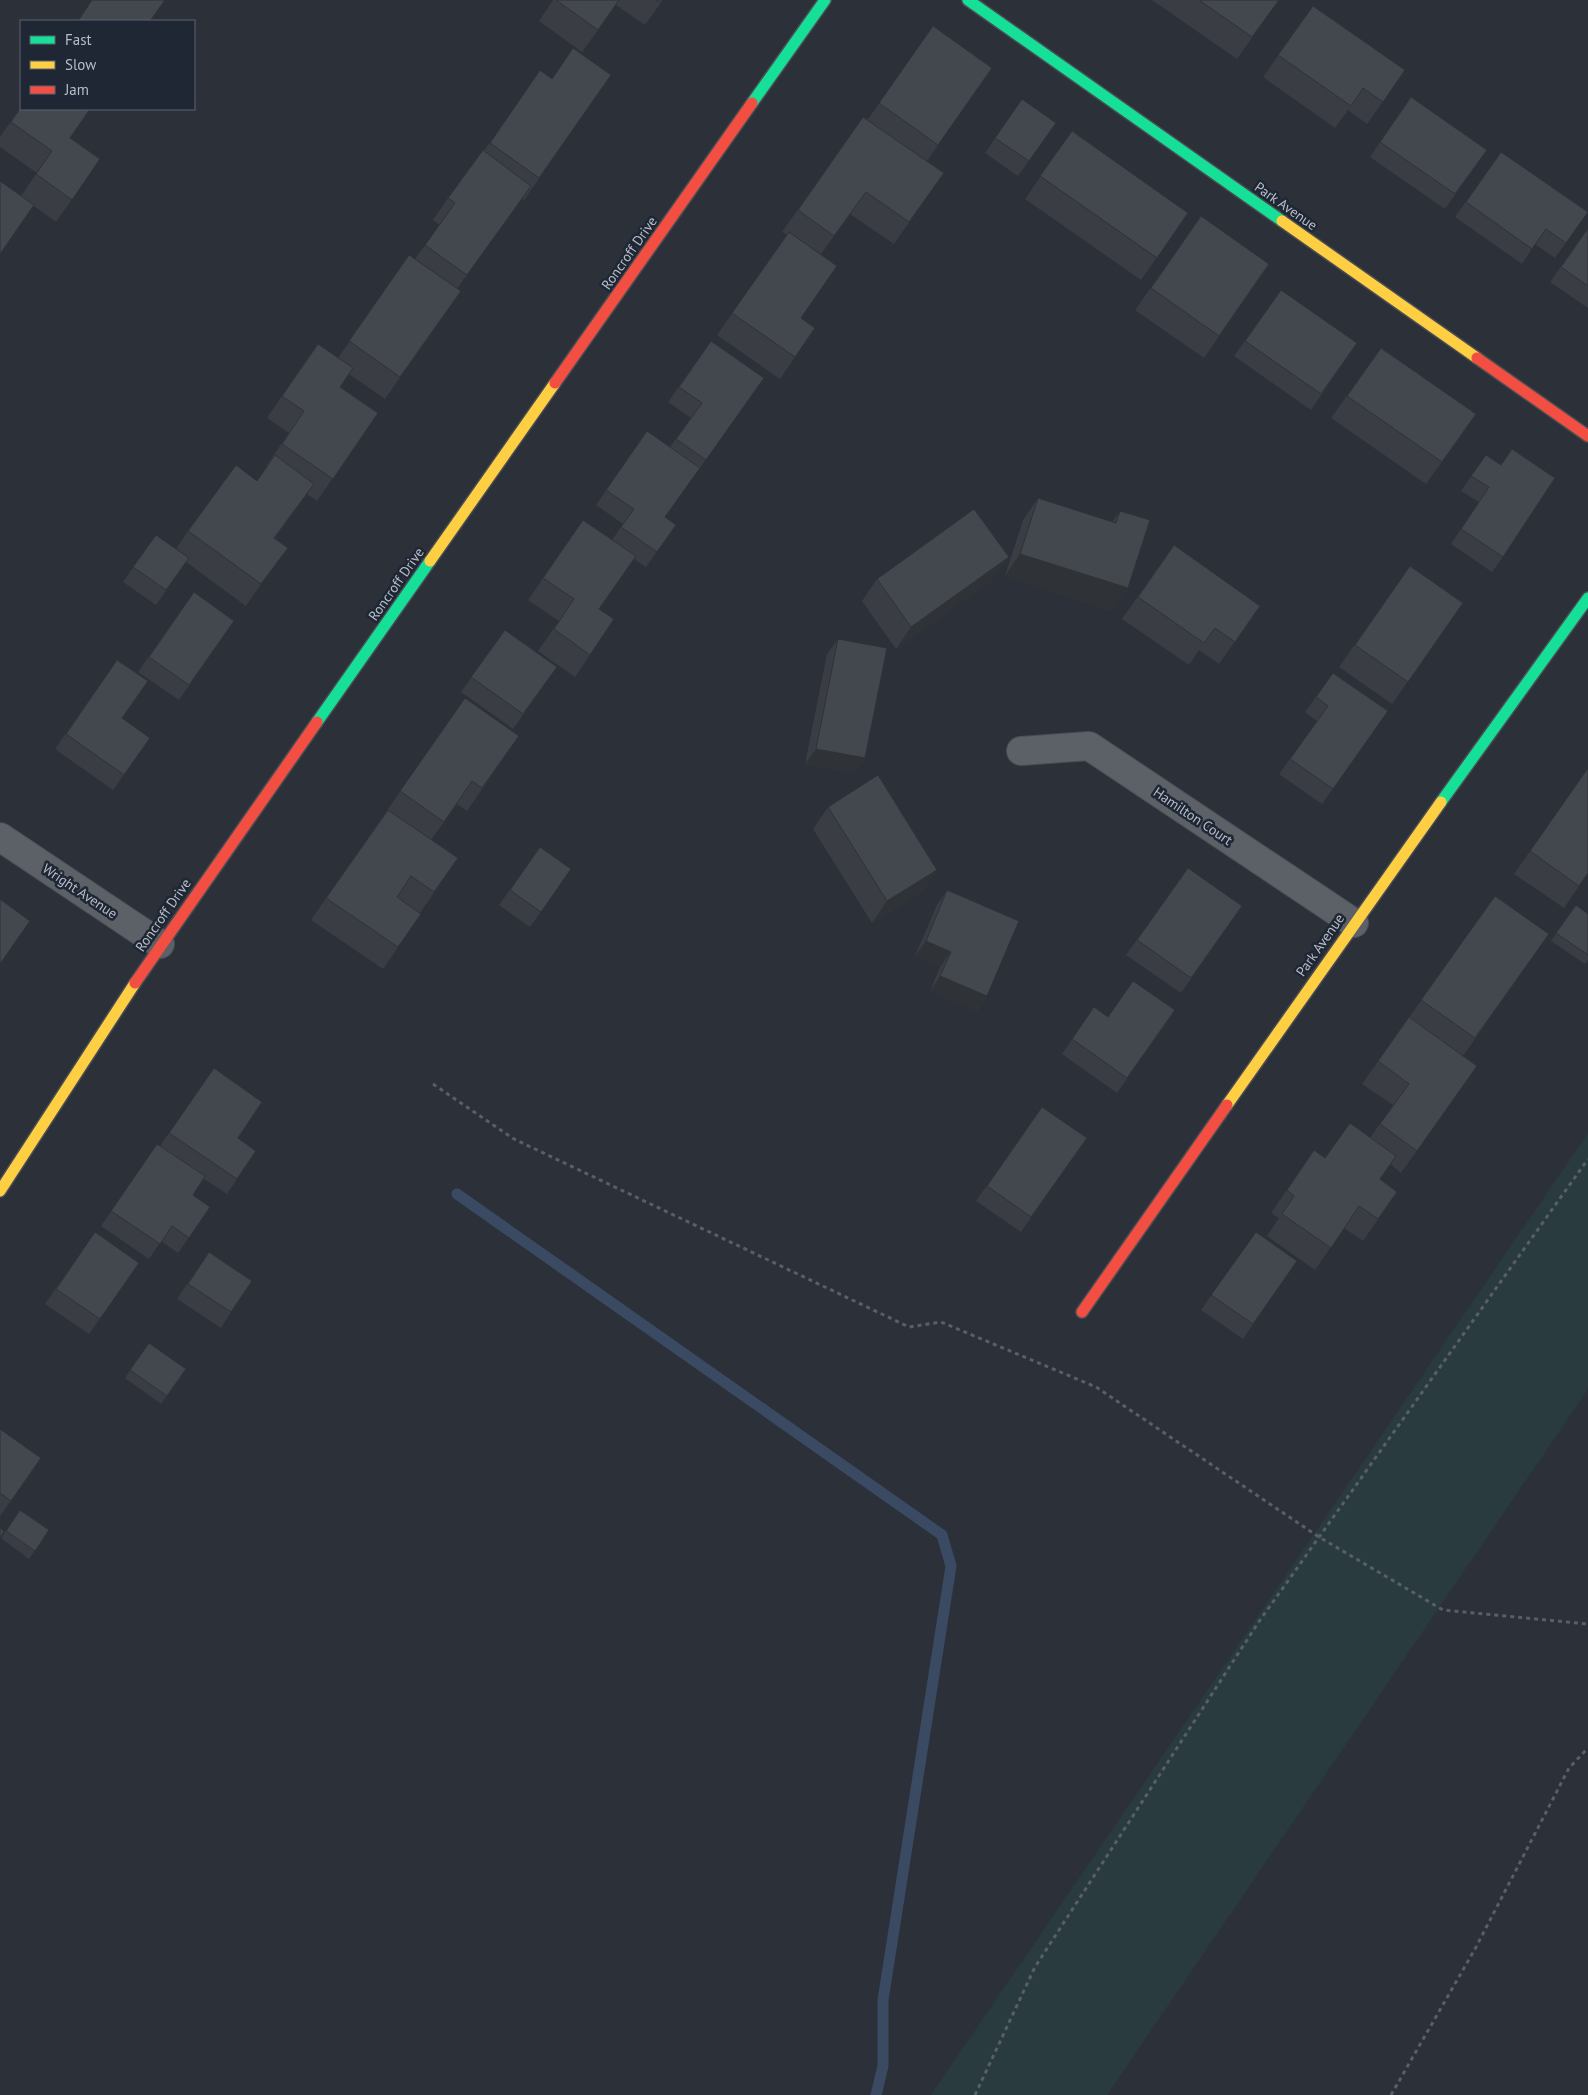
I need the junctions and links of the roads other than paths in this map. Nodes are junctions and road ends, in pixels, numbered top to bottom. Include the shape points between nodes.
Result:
1 (826, 0) edge
2 (968, 0) edge
3 (1588, 436) edge
4 (1588, 598) edge
5 (1022, 751) dead end
6 (0, 837) edge
7 (1354, 923) junction
8 (160, 944) junction
9 (0, 1191) edge
10 (1082, 1312) dead end

1 - 8 street, Roncroff Drive
2 - 3 street, Park Avenue
4 - 7 street, Park Avenue
5 - 7 street, Hamilton Court via 1089,746
6 - 8 street, Wright Avenue
7 - 10 street, Park Avenue
8 - 9 street, Roncroff Drive

